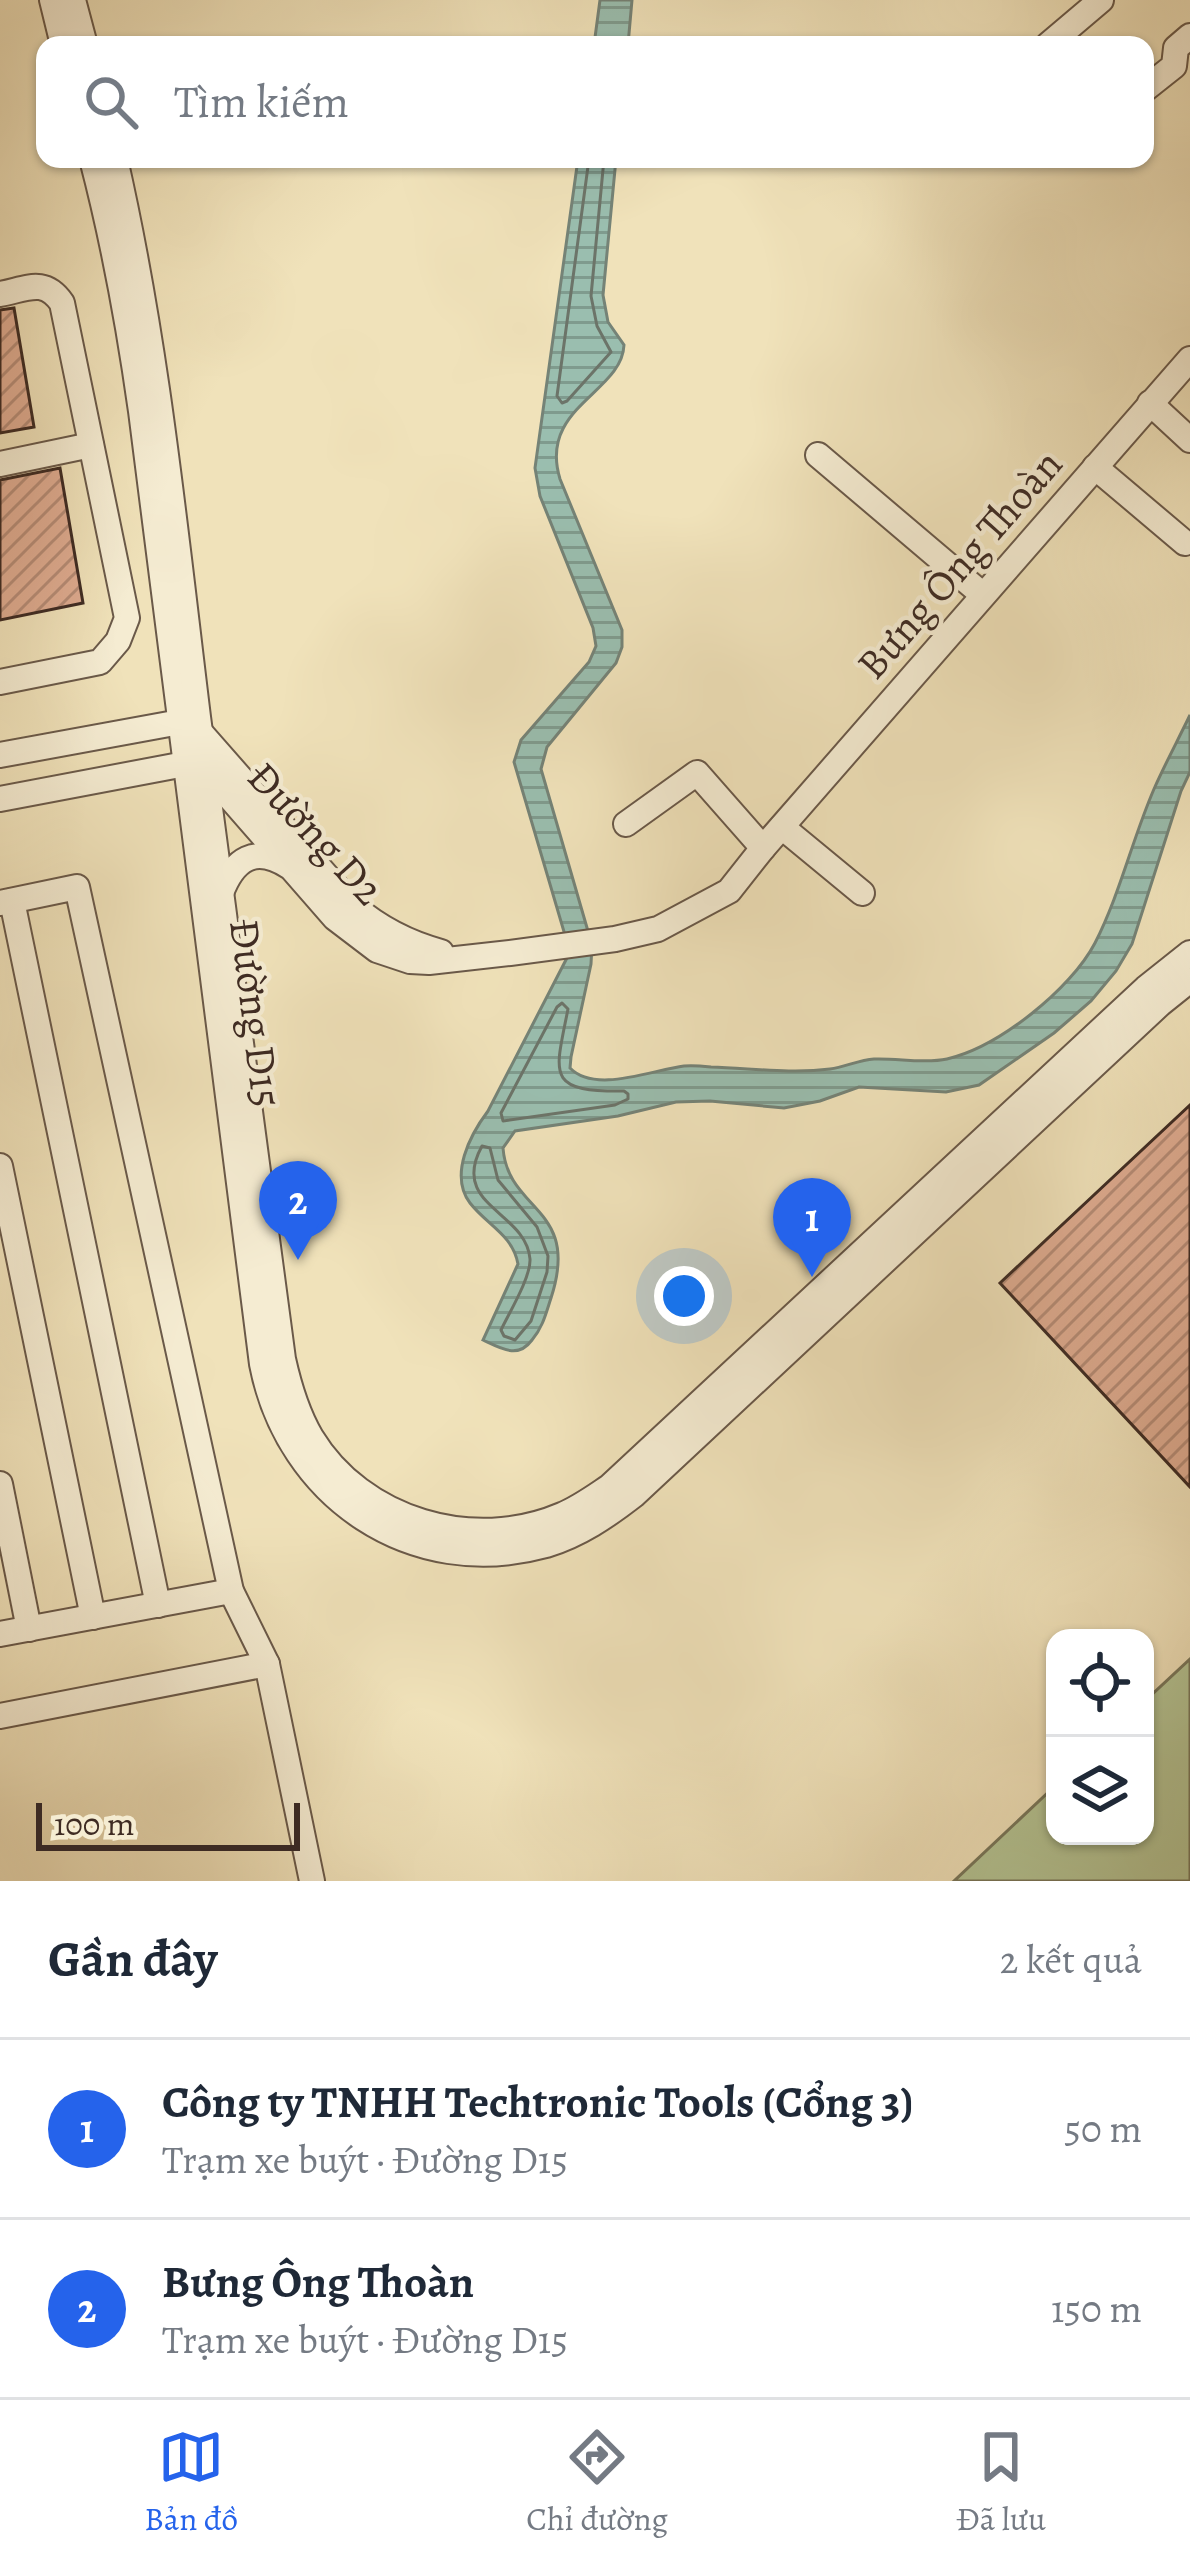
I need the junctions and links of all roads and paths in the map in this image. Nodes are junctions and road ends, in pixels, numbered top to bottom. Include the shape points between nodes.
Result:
1 (52, 0) edge
2 (74, 0) edge
3 (1101, 0) edge
4 (61, 36) edge
5 (83, 36) edge
6 (1059, 36) edge
7 (1190, 36) edge
8 (1154, 82) edge
9 (94, 168) edge
10 (117, 168) edge
11 (0, 294) edge
12 (1190, 359) edge
13 (1150, 403) junction
14 (1190, 440) edge
15 (91, 445) junction
16 (818, 455) dead end
17 (0, 464) edge
18 (1095, 467) junction
19 (1185, 543) dead end
20 (983, 595) junction
21 (0, 682) edge
22 (190, 727) junction
23 (0, 755) edge
24 (195, 767) junction
25 (0, 799) edge
26 (626, 824) dead end
27 (782, 827) junction
28 (763, 848) junction
29 (294, 870) junction
30 (221, 893) junction
31 (862, 893) dead end
32 (6, 902) edge
33 (510, 953) joint
34 (1190, 953) edge
35 (461, 957) junction
36 (1190, 980) edge
37 (0, 1166) edge
38 (780, 1341) junction
39 (0, 1484) edge
40 (232, 1591) junction
41 (158, 1605) junction
42 (93, 1617) junction
43 (29, 1629) junction
44 (0, 1634) edge
45 (267, 1664) junction
46 (0, 1716) edge
47 (312, 1881) edge

1 - 4 street
2 - 5 street
3 - 6 street
7 - 8 street
9 - 22 street, Đường D15 via 126,306
10 - 22 street, Đường D15 via 161,408
11 - 15 street via 42,286 62,303
12 - 13 street, Bưng Ông Thoàn
13 - 14 street
13 - 18 street, Bưng Ông Thoàn
15 - 17 street
15 - 21 street via 124,628 100,662
16 - 20 street
18 - 19 street
18 - 20 street, Bưng Ông Thoàn
20 - 27 street, Bưng Ông Thoàn
22 - 23 street
22 - 24 street, Đường D15
22 - 35 street, Đường D2 via 368,920 417,946
24 - 25 street
24 - 29 street, Đường D2
24 - 30 street, Đường D15
24 - 38 street, Đường D15 via 262,1364 283,1429 325,1489 361,1518 428,1546 474,1553 547,1544 614,1511
26 - 28 street via 697,773
27 - 28 street, Bưng Ông Thoàn
27 - 31 street
28 - 33 street, Bưng Ông Thoàn via 729,891 658,929
29 - 30 street via 256,856 236,866
29 - 35 street, Đường D2 via 335,918 377,950 410,961
30 - 38 street, Đường D15 via 289,1386 310,1436 357,1488 395,1512 462,1531 514,1530 562,1515 609,1486
32 - 40 street via 77,887
32 - 41 street
33 - 35 street, Đường D2
34 - 38 street, Đường D15
36 - 38 street, Đường D15
37 - 42 street
39 - 43 street
40 - 41 street
40 - 45 street
41 - 42 street
42 - 43 street
43 - 44 street
45 - 46 street
45 - 47 street

